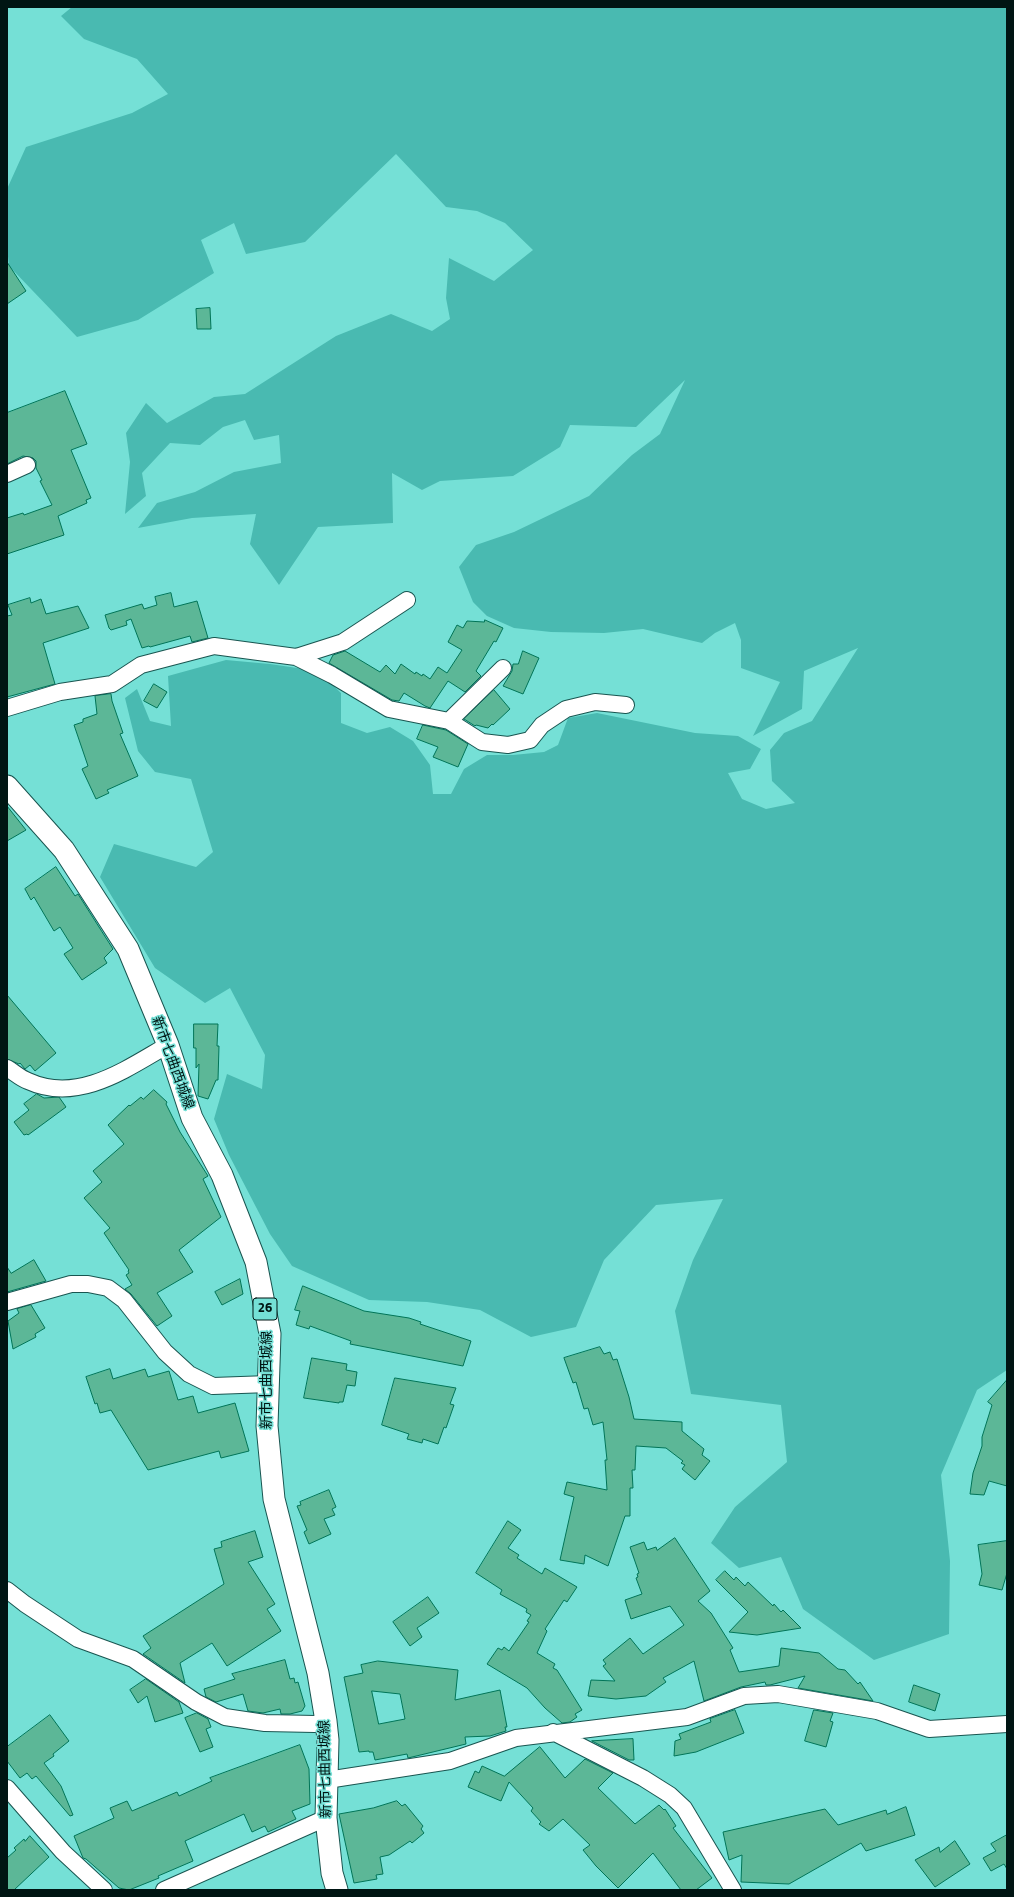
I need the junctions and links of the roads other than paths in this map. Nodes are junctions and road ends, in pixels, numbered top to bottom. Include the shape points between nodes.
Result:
1 (27, 465) dead end
2 (7, 474) edge
3 (408, 600) dead end
4 (296, 658) junction
5 (503, 668) dead end
6 (626, 705) dead end
7 (7, 708) edge
8 (449, 721) junction
9 (7, 786) edge
10 (168, 1045) junction
11 (7, 1068) edge
12 (7, 1302) edge
13 (269, 1384) junction
14 (7, 1590) edge
15 (326, 1721) junction
16 (1007, 1724) edge
17 (553, 1732) junction
18 (327, 1780) junction
19 (7, 1788) edge
20 (326, 1818) junction
21 (104, 1890) edge
22 (164, 1890) edge
23 (337, 1890) edge
24 (733, 1890) edge

1 - 2 street
3 - 4 street via 343,642
4 - 7 street via 214,646 141,665 112,684 60,692
4 - 8 street via 332,675 389,709
5 - 8 street
6 - 8 street via 594,702 566,709 542,725 530,740 508,745 482,742
9 - 10 main road, 新市七曲西城線 / 26 via 64,850 128,949
10 - 11 street via 106,1080 78,1087 54,1088 28,1081
10 - 13 main road, 新市七曲西城線 / 26 via 192,1118 222,1175 256,1262 270,1334
12 - 13 street via 71,1284 108,1288 124,1300 165,1352 189,1374 213,1386
13 - 15 main road, 新市七曲西城線 / 26 via 267,1426 274,1499 318,1674
14 - 15 street via 78,1639 133,1660 196,1702 225,1717 265,1723 315,1724
15 - 18 main road, 新市七曲西城線 / 26
16 - 17 street via 929,1729 877,1711 778,1694 744,1696 687,1717
17 - 18 street via 516,1738 450,1761
17 - 24 street via 643,1778 670,1795 684,1808
18 - 20 main road, 新市七曲西城線 / 26
19 - 21 street via 63,1852
20 - 22 street
20 - 23 main road, 新市七曲西城線 / 26 via 332,1873

